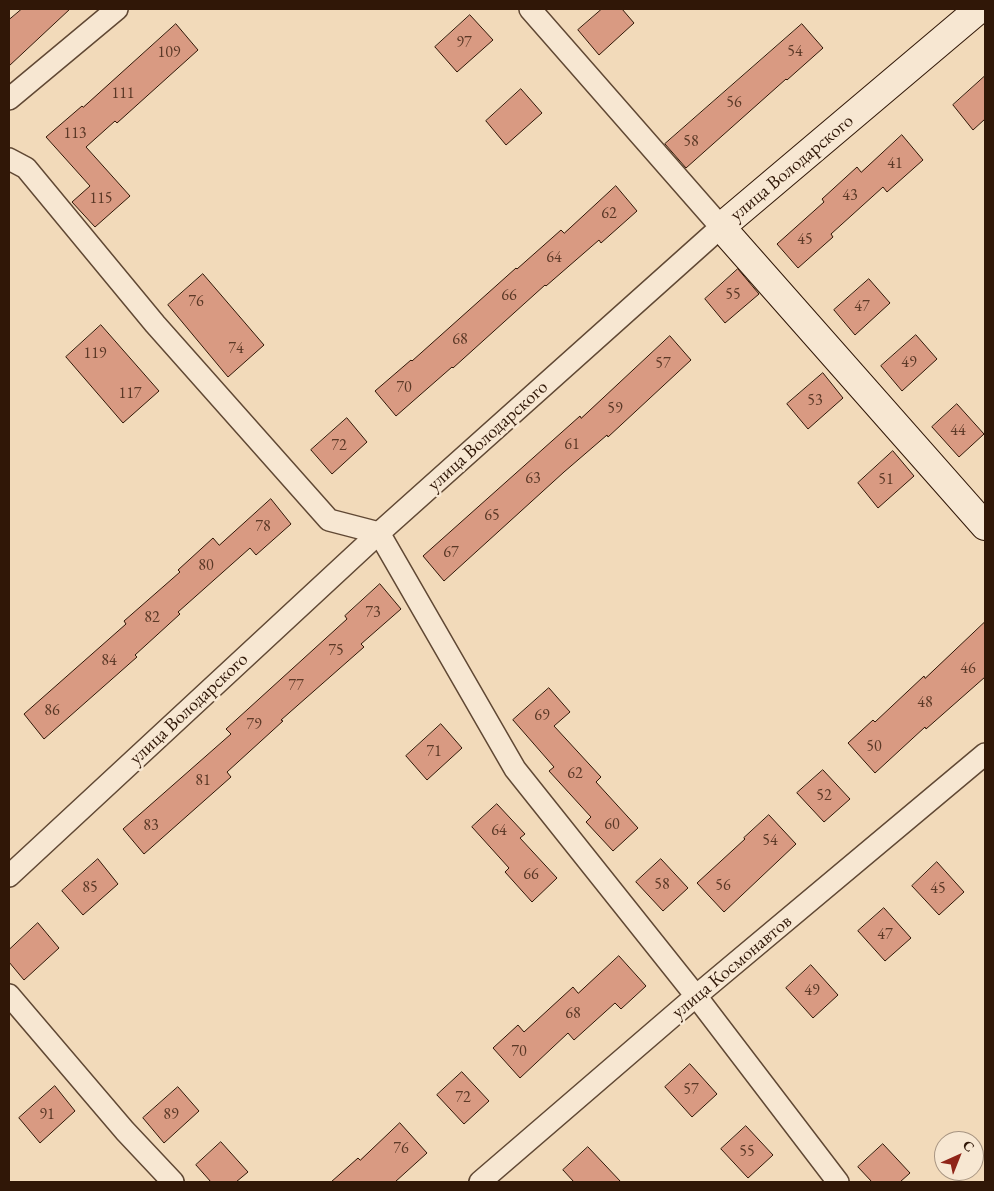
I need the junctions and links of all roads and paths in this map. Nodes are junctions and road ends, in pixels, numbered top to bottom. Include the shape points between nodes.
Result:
1 (117, 9) edge
2 (530, 9) edge
3 (979, 9) edge
4 (9, 99) edge
5 (9, 159) edge
6 (721, 227) junction
7 (985, 526) edge
8 (378, 533) junction
9 (985, 754) edge
10 (9, 876) edge
11 (9, 995) edge
12 (696, 996) junction
13 (173, 1182) edge
14 (480, 1182) edge
15 (838, 1182) edge

1 - 4 street
2 - 6 street
3 - 6 street, улица Володарского
5 - 8 street via 26,168 154,324 329,520
6 - 7 street
6 - 8 street, улица Володарского
8 - 10 street, улица Володарского
8 - 12 street via 515,769
9 - 12 street, улица Космонавтов
11 - 13 street
12 - 14 street, улица Космонавтов
12 - 15 street

